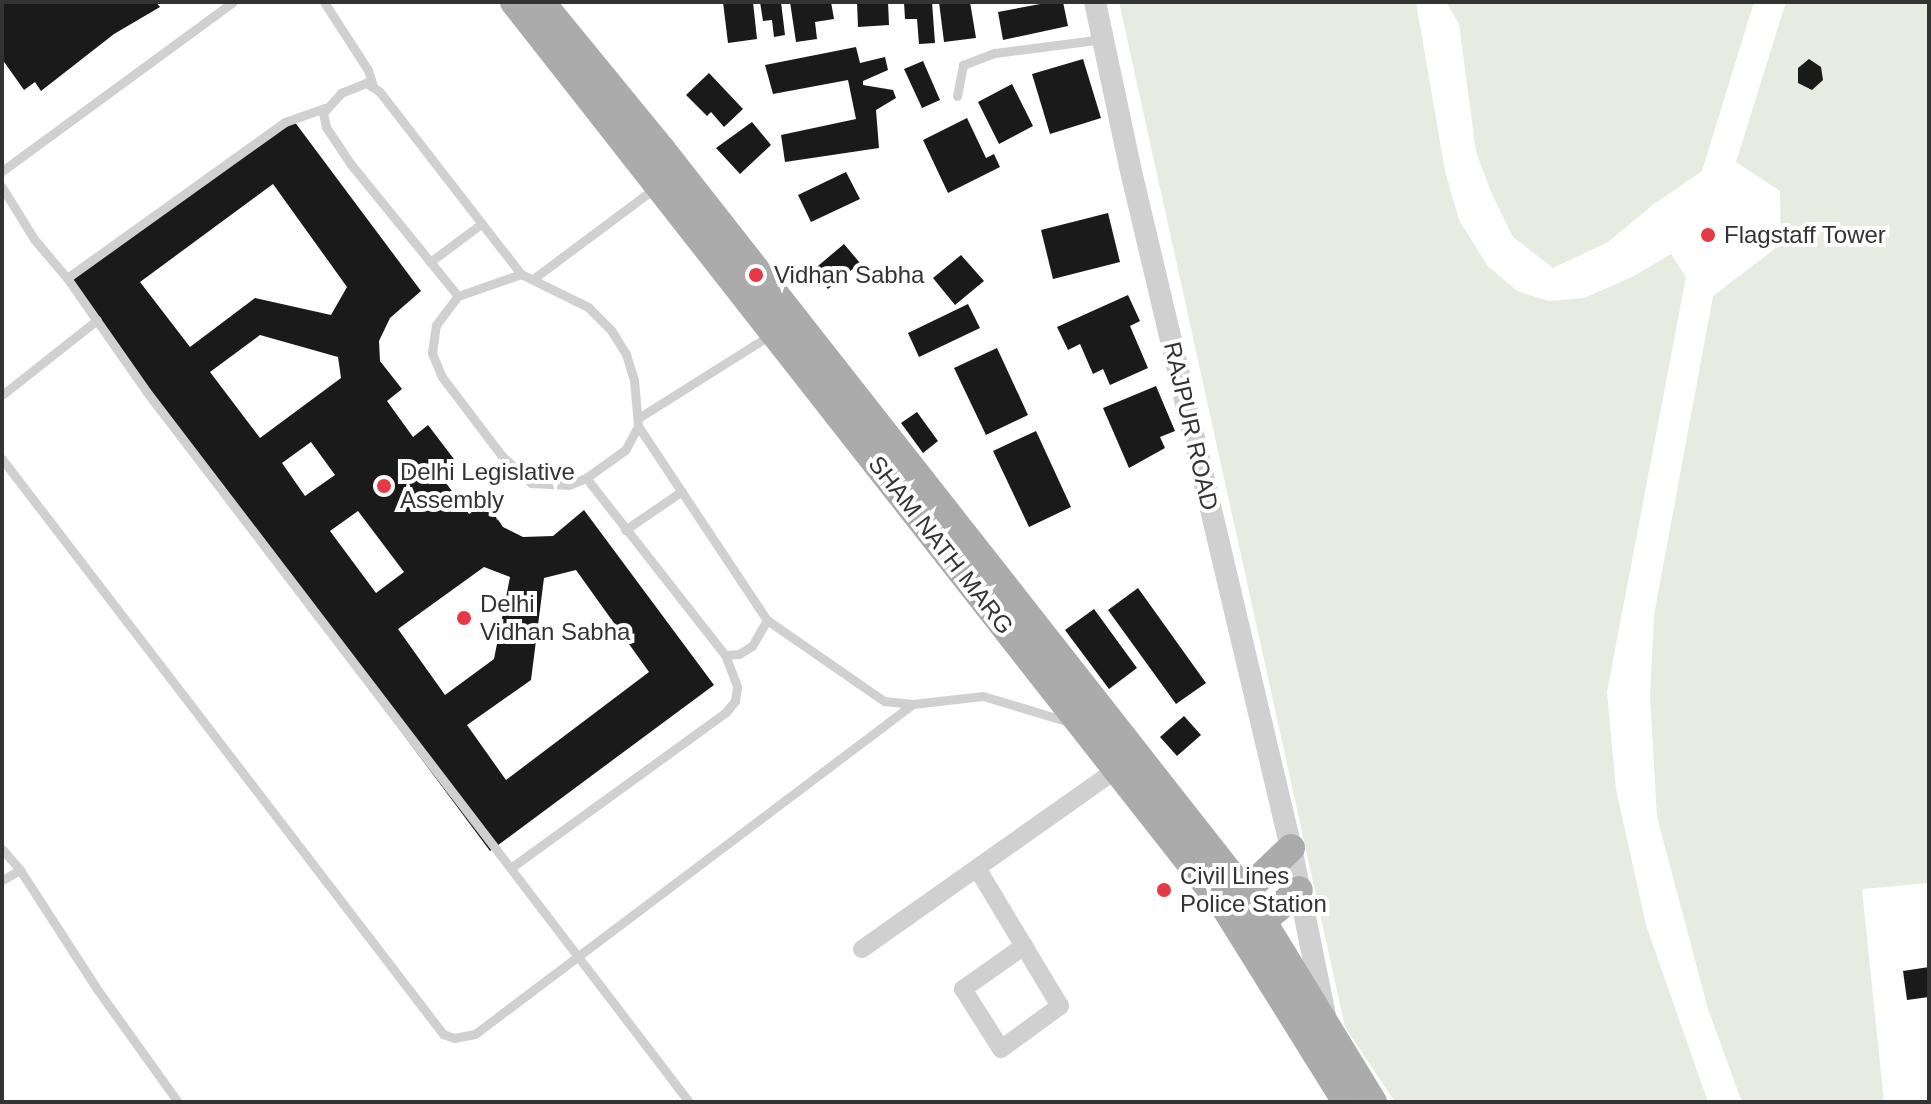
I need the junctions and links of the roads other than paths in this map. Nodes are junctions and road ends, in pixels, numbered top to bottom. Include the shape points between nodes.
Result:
1 (233, 2) edge
2 (324, 2) edge
3 (514, 2) edge
4 (541, 2) edge
5 (1095, 2) edge
6 (1103, 39) junction
7 (373, 86) junction
8 (957, 96) dead end
9 (325, 108) junction
10 (2, 171) edge
11 (670, 178) junction
12 (2, 187) edge
13 (700, 198) junction
14 (728, 214) dead end
15 (481, 224) junction
16 (430, 262) junction
17 (521, 274) junction
18 (67, 278) junction
19 (533, 279) junction
20 (458, 296) junction
21 (97, 320) junction
22 (791, 320) junction
23 (2, 395) edge
24 (639, 422) junction
25 (2, 459) edge
26 (586, 478) junction
27 (682, 491) junction
28 (625, 530) junction
29 (767, 620) junction
30 (725, 655) junction
31 (913, 704) junction
32 (1093, 719) junction
33 (1116, 770) junction
34 (1291, 848) junction
35 (2, 849) edge
36 (512, 867) junction
37 (977, 868) junction
38 (20, 870) junction
39 (2, 880) edge
40 (1299, 890) junction
41 (1236, 901) junction
42 (1254, 929) junction
43 (1024, 946) junction
44 (862, 949) dead end
45 (580, 958) junction
46 (1328, 1030) junction
47 (178, 1102) edge
48 (689, 1102) edge
49 (1346, 1102) edge
50 (1373, 1102) edge

1 - 10 lane
2 - 7 lane
3 - 11 main road, SHAM NATH MARG
4 - 11 main road, SHAM NATH MARG
5 - 6 street, RAJPUR ROAD
6 - 8 lane via 995,53 963,65
6 - 34 street, RAJPUR ROAD
7 - 9 lane via 366,83 341,93
7 - 15 lane
9 - 16 lane via 322,119 350,163
9 - 18 lane via 285,122
11 - 13 main road, SHAM NATH MARG
11 - 19 lane
11 - 22 main road, SHAM NATH MARG
12 - 18 lane via 34,239
13 - 14 lane
13 - 22 main road, SHAM NATH MARG
15 - 16 lane
15 - 17 lane
16 - 20 lane
17 - 19 lane
17 - 20 lane
18 - 21 lane
19 - 24 lane via 588,307 611,330 634,380
20 - 26 lane via 447,306 432,339 442,377 502,456 531,483 550,487
21 - 23 lane
21 - 36 lane
22 - 24 lane
22 - 32 main road, SHAM NATH MARG
22 - 32 main road, SHAM NATH MARG via 897,450
24 - 26 lane via 625,450
24 - 27 lane
25 - 45 lane via 443,1034 465,1039 475,1034
26 - 28 lane
27 - 28 lane
27 - 29 lane
28 - 30 lane
29 - 30 lane via 752,646
29 - 31 lane via 884,701
30 - 36 lane via 737,686 735,701 725,713
31 - 32 lane via 983,696
31 - 45 lane
32 - 33 main road, SHAM NATH MARG
32 - 41 main road, SHAM NATH MARG
33 - 37 street
33 - 41 main road, SHAM NATH MARG
34 - 40 street, RAJPUR ROAD
34 - 41 main road
35 - 38 lane
36 - 45 lane
37 - 43 street
37 - 44 street
38 - 39 lane
38 - 47 lane
40 - 42 main road
40 - 46 street, RAJPUR ROAD
41 - 42 main road, SHAM NATH MARG
42 - 46 main road, SHAM NATH MARG
42 - 49 main road, SHAM NATH MARG
43 - 43 street via 1060,1006 1001,1049 963,989
45 - 48 lane
46 - 50 main road, SHAM NATH MARG

